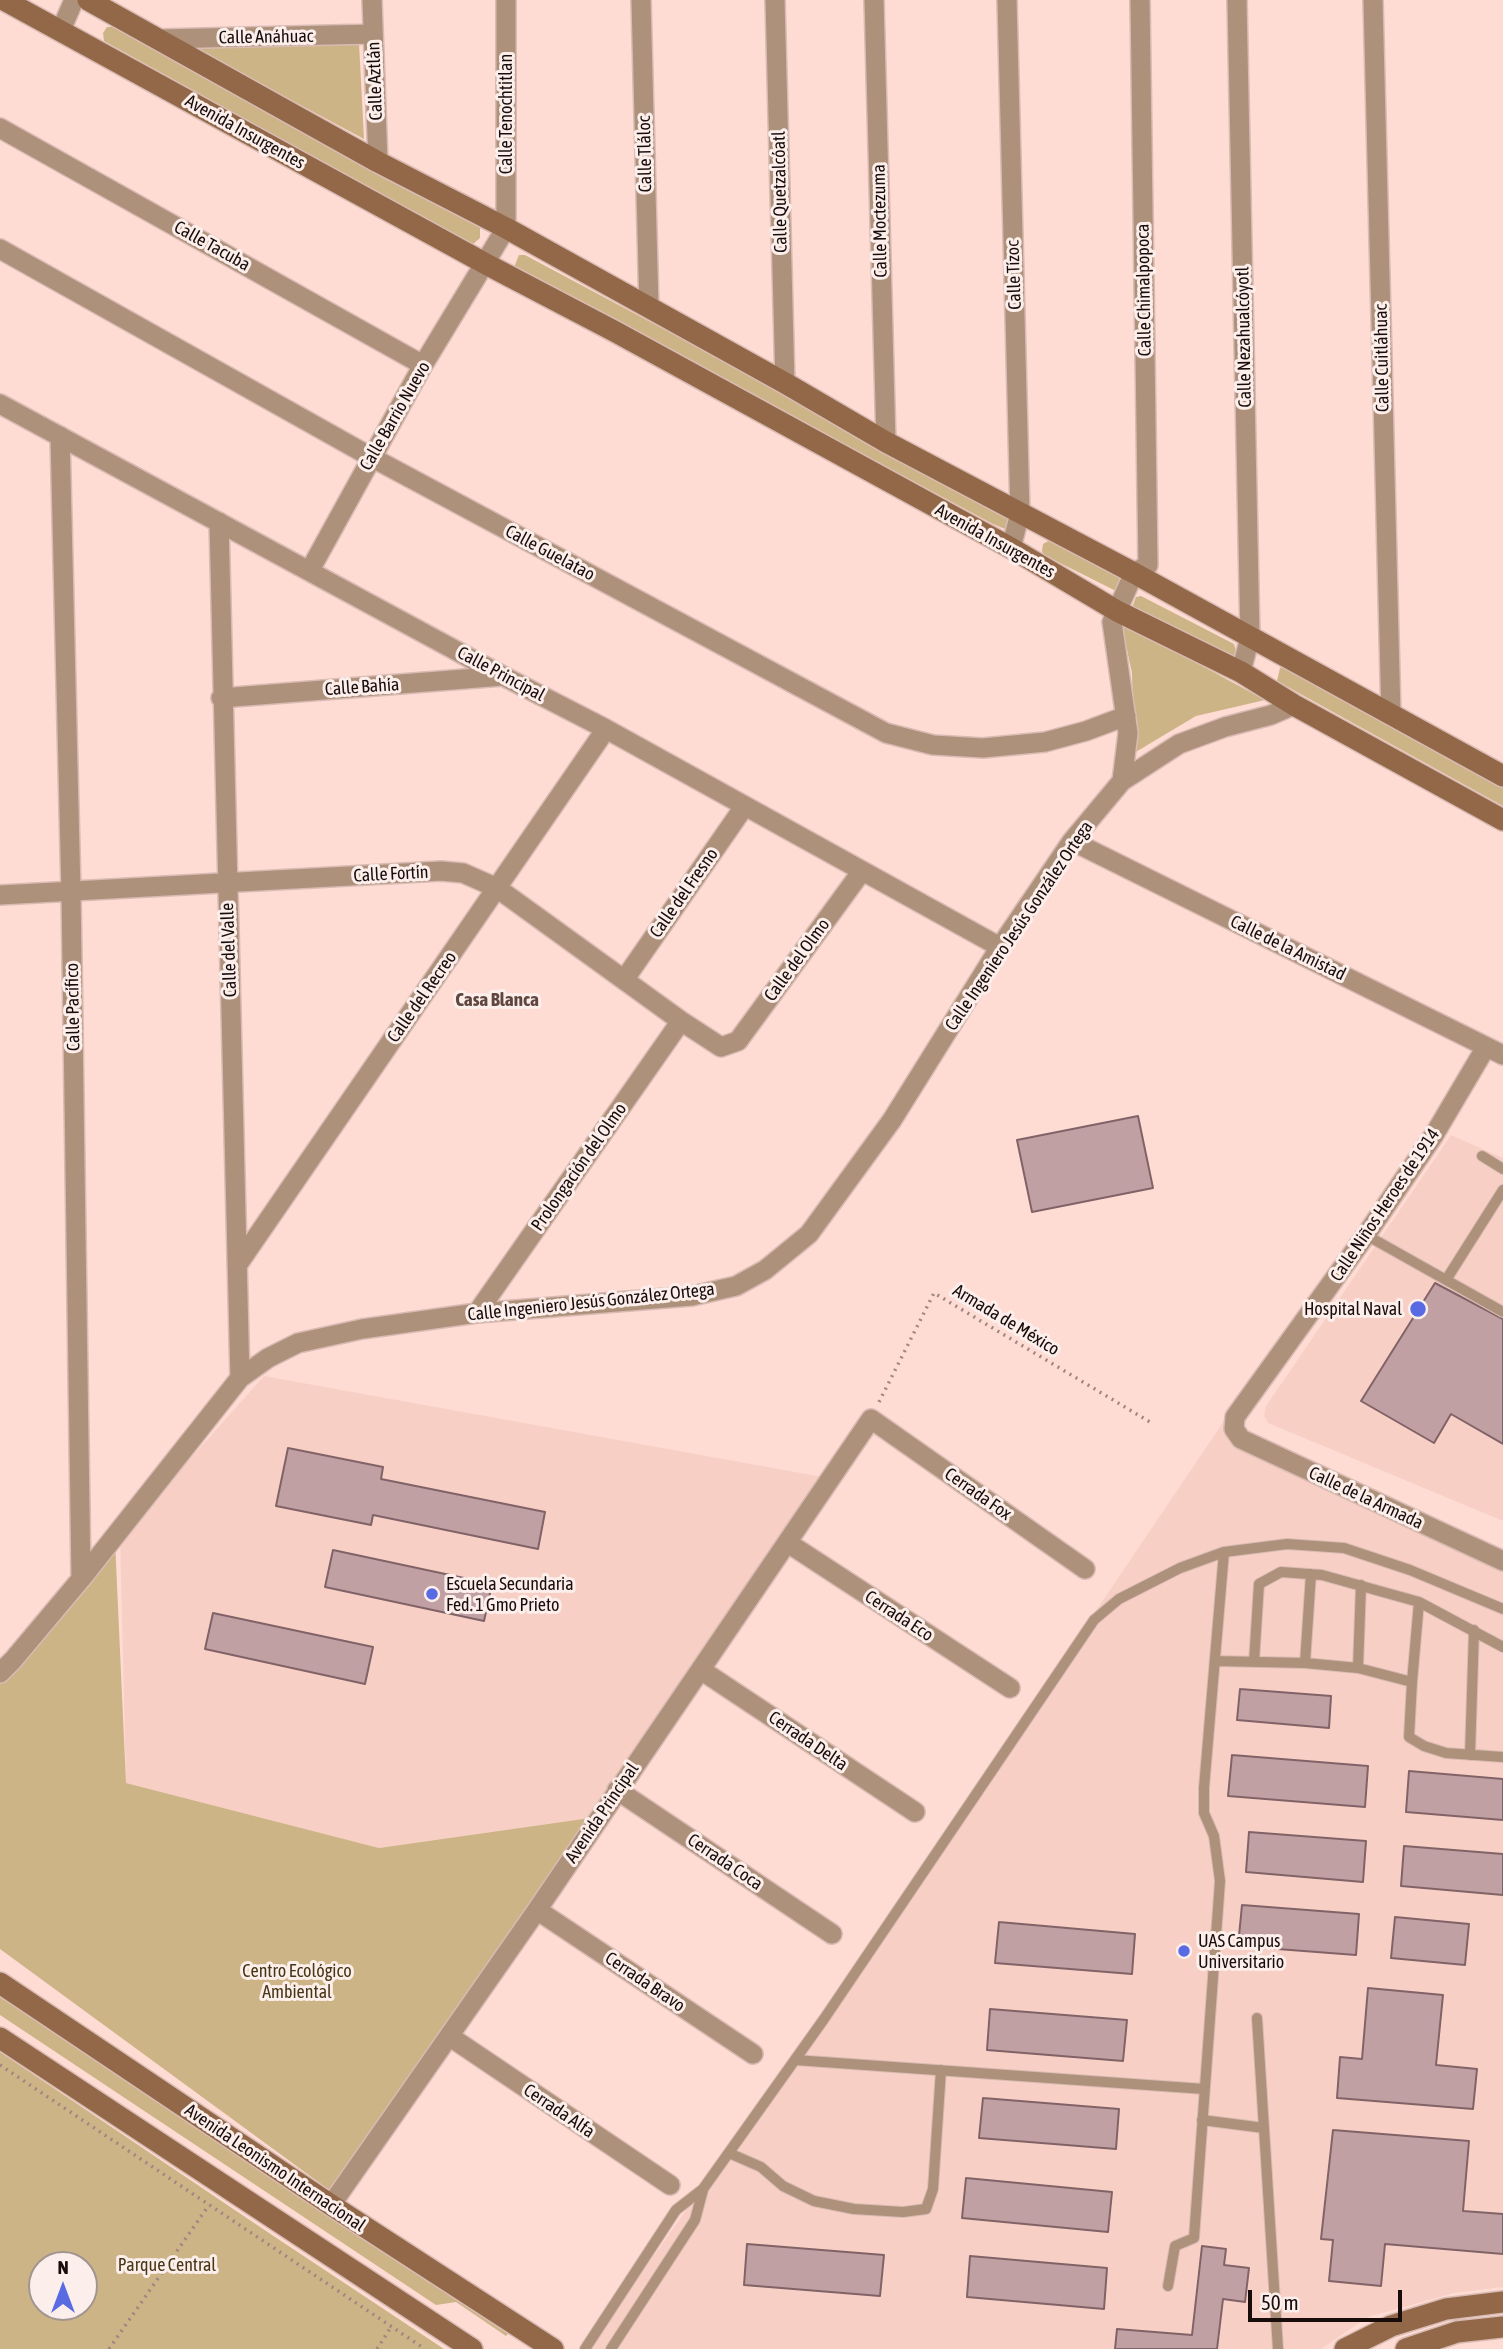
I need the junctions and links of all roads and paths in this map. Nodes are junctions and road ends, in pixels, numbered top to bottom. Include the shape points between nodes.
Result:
1 (4, 0) edge
2 (74, 0) edge
3 (88, 0) edge
4 (372, 0) edge
5 (506, 0) edge
6 (642, 0) edge
7 (775, 0) edge
8 (874, 0) edge
9 (1007, 0) edge
10 (1140, 0) edge
11 (1237, 0) edge
12 (1373, 0) edge
13 (61, 30) junction
14 (373, 34) junction
15 (160, 39) junction
16 (0, 128) edge
17 (378, 162) junction
18 (506, 228) junction
19 (0, 249) edge
20 (486, 264) junction
21 (649, 308) junction
22 (423, 365) junction
23 (785, 383) junction
24 (0, 404) edge
25 (60, 436) junction
26 (886, 442) junction
27 (371, 457) junction
28 (1020, 513) junction
29 (219, 522) junction
30 (1010, 548) junction
31 (310, 570) junction
32 (1134, 573) junction
33 (1117, 611) junction
34 (1250, 637) junction
35 (1241, 672) junction
36 (503, 676) junction
37 (222, 698) junction
38 (1294, 705) junction
39 (1391, 715) junction
40 (1126, 716) junction
41 (606, 729) junction
42 (1503, 776) edge
43 (1122, 781) junction
44 (744, 807) junction
45 (1503, 820) edge
46 (1072, 841) junction
47 (862, 871) junction
48 (228, 884) junction
49 (496, 888) junction
50 (71, 892) junction
51 (0, 894) edge
52 (1000, 947) junction
53 (624, 980) junction
54 (681, 1021) junction
55 (728, 1046) joint
56 (1495, 1051) edge
57 (1482, 1156) dead end
58 (1503, 1169) edge
59 (1503, 1190) edge
60 (1366, 1235) junction
61 (238, 1264) junction
62 (1446, 1280) junction
63 (477, 1312) junction
64 (1503, 1312) edge
65 (240, 1377) junction
66 (871, 1419) junction
67 (1150, 1422) dead end
68 (1234, 1429) joint
69 (788, 1543) junction
70 (1224, 1552) junction
71 (1503, 1561) edge
72 (1085, 1569) dead end
73 (1311, 1574) junction
74 (81, 1579) junction
75 (1361, 1585) junction
76 (1419, 1602) junction
77 (1503, 1609) edge
78 (1474, 1630) junction
79 (1503, 1647) edge
80 (1216, 1661) junction
81 (1254, 1662) junction
82 (1305, 1663) junction
83 (1358, 1668) junction
84 (701, 1670) junction
85 (0, 1673) edge
86 (1412, 1682) junction
87 (1010, 1688) dead end
88 (1470, 1755) junction
89 (1503, 1757) edge
90 (617, 1790) junction
91 (915, 1812) dead end
92 (537, 1910) junction
93 (832, 1934) dead end
94 (0, 1983) edge
95 (1257, 2018) dead end
96 (449, 2036) junction
97 (0, 2038) edge
98 (753, 2054) dead end
99 (795, 2060) junction
100 (0, 2066) edge
101 (941, 2070) junction
102 (1205, 2089) junction
103 (1202, 2120) junction
104 (1264, 2128) junction
105 (729, 2153) junction
106 (670, 2185) dead end
107 (703, 2189) junction
108 (209, 2205) junction
109 (331, 2205) junction
110 (1168, 2286) dead end
111 (1503, 2302) edge
112 (405, 2304) junction
113 (391, 2327) junction
114 (1503, 2327) edge
115 (109, 2349) edge
116 (377, 2349) edge
117 (425, 2349) edge
118 (472, 2349) edge
119 (553, 2349) edge
120 (586, 2349) edge
121 (611, 2349) edge
122 (1278, 2349) edge
123 (1345, 2349) edge
124 (1406, 2349) edge

1 - 13 main road, Avenida Insurgentes
2 - 13 street
3 - 15 main road, Avenida Insurgentes
4 - 14 street, Calle Aztlán
5 - 18 street, Calle Tenochtitlan
6 - 21 street, Calle Tláloc
7 - 23 street, Calle Quetzalcóatl
8 - 26 street, Calle Moctezuma
9 - 28 street, Calle Tízoc
10 - 32 street, Calle Chimalpopoca via 1148,565
11 - 34 street, Calle Nezahualcóyotl
12 - 39 street, Calle Cuitláhuac
13 - 20 main road, Avenida Insurgentes
14 - 15 street, Calle Anáhuac
14 - 17 street, Calle Aztlán
15 - 17 main road, Avenida Insurgentes
16 - 22 street, Calle Tacuba
17 - 18 main road, Avenida Insurgentes
18 - 20 street
18 - 21 main road, Avenida Insurgentes
19 - 27 street, Calle Guelatao
20 - 22 street, Calle Barrio Nuevo
20 - 30 main road, Avenida Insurgentes
21 - 23 main road, Avenida Insurgentes
22 - 27 street, Calle Barrio Nuevo
23 - 26 main road, Avenida Insurgentes
24 - 25 street, Calle Principal
25 - 29 street, Calle Principal
25 - 50 street, Calle Pacífico
26 - 28 main road, Avenida Insurgentes
27 - 31 street, Calle Barrio Nuevo
27 - 40 street, Calle Guelatao via 886,733 933,745 984,748 1045,742
28 - 30 street, Calle Tízoc
28 - 32 main road, Avenida Insurgentes
29 - 31 street, Calle Principal
29 - 37 street, Calle del Valle
30 - 33 main road, Avenida Insurgentes
31 - 36 street, Calle Principal
32 - 33 street
32 - 34 main road, Avenida Insurgentes
33 - 35 main road, Avenida Insurgentes
33 - 40 street via 1112,622
34 - 35 street, Calle Nezahualcóyotl
34 - 39 main road, Avenida Insurgentes
35 - 38 main road, Avenida Insurgentes
36 - 37 street, Calle Bahía
36 - 41 street, Calle Principal
37 - 48 street, Calle del Valle
38 - 43 street, Calle Ingeniero Jesús González Ortega via 1179,744
38 - 45 main road, Avenida Insurgentes
39 - 42 main road, Avenida Insurgentes
40 - 43 street
41 - 44 street, Calle Principal
41 - 49 street, Calle del Recreo
43 - 46 street, Calle Ingeniero Jesús González Ortega
44 - 47 street, Calle Principal
44 - 53 street, Calle del Fresno
46 - 52 street, Calle Ingeniero Jesús González Ortega
46 - 56 street, Calle de la Amistad
47 - 52 street, Calle Principal
47 - 55 street, Calle del Olmo via 738,1041
48 - 49 street, Calle Fortín via 441,871 463,873
48 - 50 street, Calle Fortín
48 - 61 street, Calle del Valle
49 - 53 street, Calle Fortín
49 - 61 street, Calle del Recreo
50 - 51 street, Calle Fortín
50 - 74 street, Calle Pacífico
52 - 63 street, Calle Ingeniero Jesús González Ortega via 892,1120 809,1234 765,1270 736,1286 692,1296
53 - 54 street, Calle Fortín
54 - 55 street, Calle Fortín via 721,1047
54 - 63 street, Prolongación del Olmo
56 - 60 street, Calle Niños Heroes de 1914
57 - 58 lane
59 - 62 lane
60 - 62 lane
60 - 68 street, Calle Niños Heroes de 1914 via 1235,1417
61 - 65 street, Calle del Valle
62 - 64 lane
63 - 65 street, Calle Ingeniero Jesús González Ortega via 298,1343
65 - 74 street, Calle Ingeniero Jesús González Ortega
66 - 67 path, Armada de México via 934,1293
66 - 69 street, Avenida Principal
66 - 72 street, Cerrada Fox
68 - 71 street, Calle de la Armada via 1241,1439
69 - 84 street, Avenida Principal
69 - 87 street, Cerrada Eco
70 - 77 lane via 1287,1544 1344,1548
70 - 80 lane
70 - 99 lane via 1119,1599 1094,1620
73 - 75 lane
73 - 81 lane via 1281,1572 1259,1584
73 - 82 lane
74 - 85 street, Calle Ingeniero Jesús González Ortega
75 - 76 lane
75 - 83 lane
76 - 78 lane
76 - 86 lane
78 - 79 lane
78 - 88 lane
80 - 81 lane
80 - 102 lane via 1203,1788 1203,1813 1214,1836 1220,1881
81 - 82 lane
82 - 83 lane
83 - 86 lane
84 - 90 street, Avenida Principal
84 - 91 street, Cerrada Delta
86 - 88 lane via 1409,1737 1446,1753
88 - 89 lane
90 - 92 street, Avenida Principal
90 - 93 street, Cerrada Coca
92 - 96 street, Avenida Principal
92 - 98 street, Cerrada Bravo
94 - 109 main road, Avenida Leonismo Internacional
95 - 104 lane
96 - 106 street, Cerrada Alfa
96 - 109 street, Avenida Principal
97 - 112 main road
99 - 101 lane
99 - 105 lane
100 - 108 path
101 - 102 lane
101 - 105 lane via 933,2189 926,2209 854,2209 814,2201 783,2186 761,2167
102 - 103 lane
103 - 104 lane
103 - 110 lane via 1194,2238 1175,2246
104 - 122 lane
105 - 107 lane
107 - 120 lane via 676,2210
107 - 121 lane via 695,2220
108 - 113 path
108 - 115 path
109 - 119 main road, Avenida Leonismo Internacional
111 - 123 main road via 1446,2309 1391,2326
112 - 113 path
112 - 118 main road
113 - 116 path
113 - 117 path
114 - 124 main road via 1457,2332

